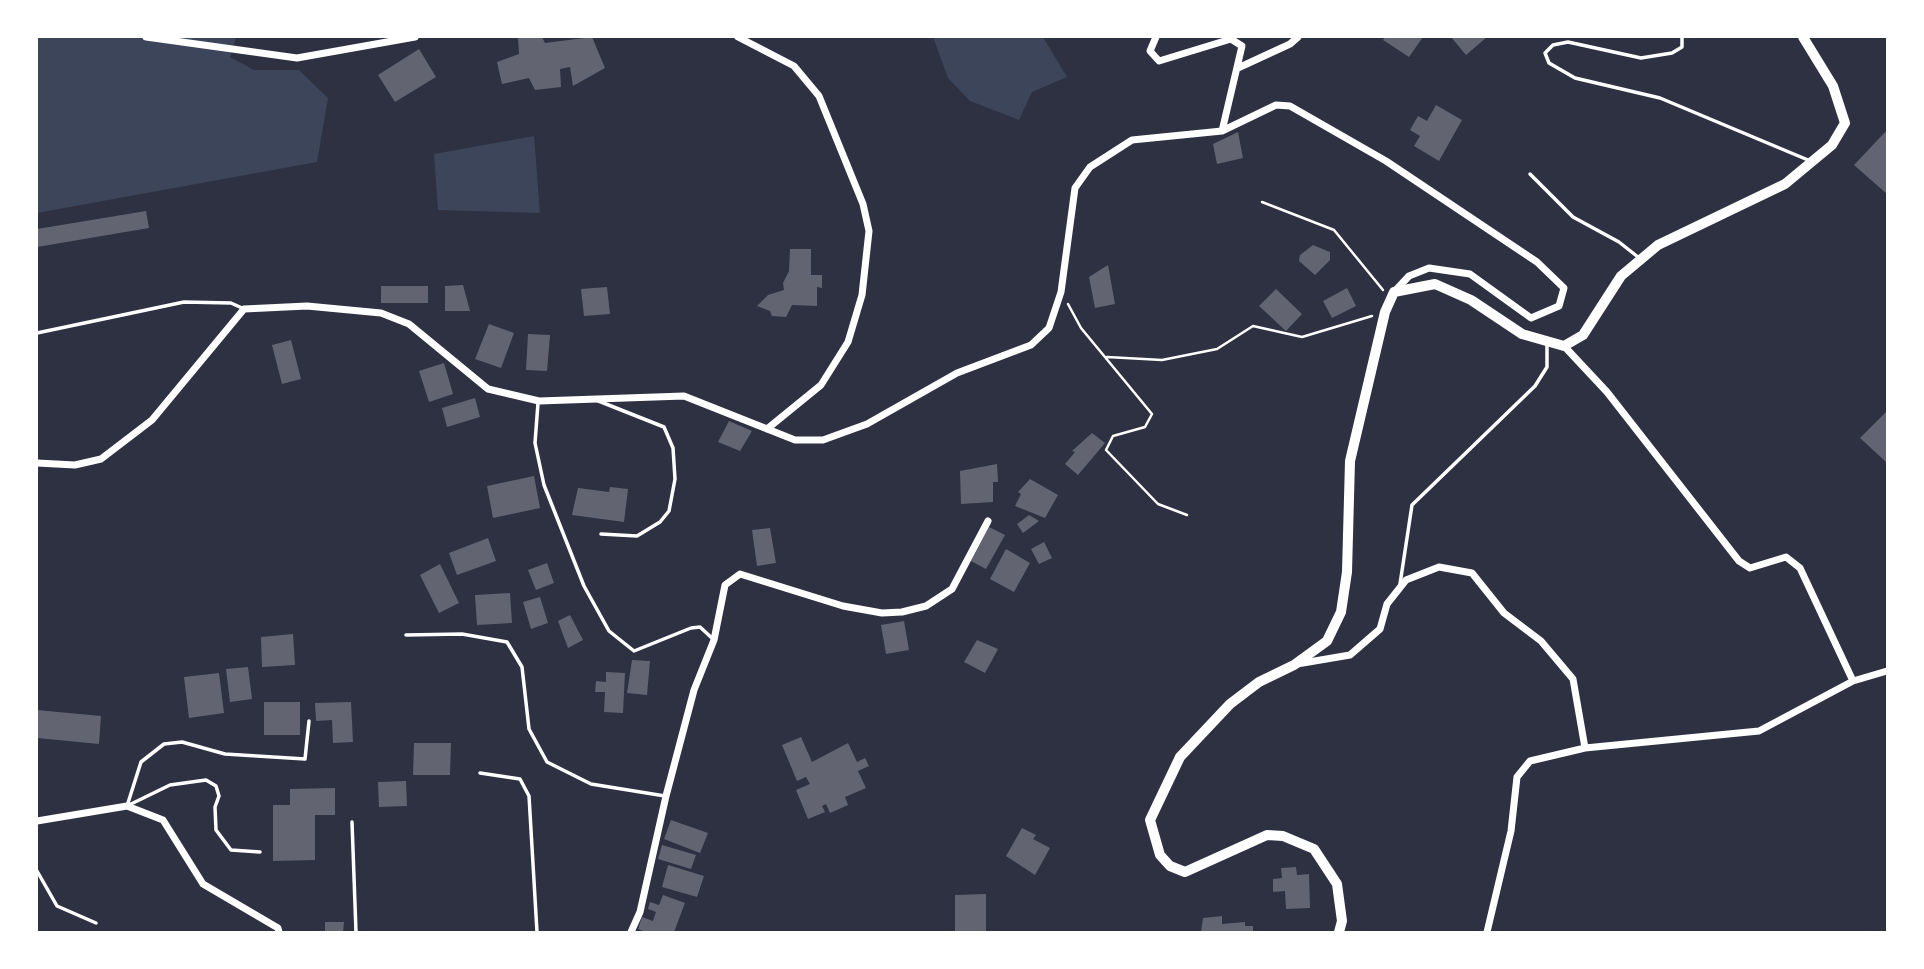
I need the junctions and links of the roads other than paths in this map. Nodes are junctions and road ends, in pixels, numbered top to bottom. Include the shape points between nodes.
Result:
1 (146, 37) edge
2 (415, 37) edge
3 (738, 37) edge
4 (1156, 37) edge
5 (1298, 37) edge
6 (1682, 37) edge
7 (1803, 37) edge
8 (1238, 68) junction
9 (1222, 131) junction
10 (1811, 162) junction
11 (1530, 174) dead end
12 (1641, 260) junction
13 (1392, 296) junction
14 (244, 309) junction
15 (37, 333) edge
16 (1547, 341) junction
17 (1564, 346) junction
18 (594, 399) junction
19 (539, 401) junction
20 (767, 429) junction
21 (37, 463) edge
22 (988, 521) dead end
23 (601, 534) dead end
24 (1399, 589) junction
25 (406, 635) dead end
26 (715, 640) junction
27 (1294, 665) junction
28 (1887, 671) edge
29 (1853, 681) junction
30 (309, 721) dead end
31 (1585, 748) junction
32 (480, 773) dead end
33 (666, 796) junction
34 (127, 806) junction
35 (37, 821) edge
36 (352, 822) dead end
37 (260, 852) dead end
38 (37, 871) edge
39 (96, 923) dead end
40 (279, 932) edge
41 (356, 932) edge
42 (537, 932) edge
43 (631, 932) edge
44 (1339, 932) edge
45 (1487, 932) edge

1 - 2 street via 297,58
3 - 20 street via 794,66 819,96 869,230 862,295 848,342 821,385
4 - 8 street via 1150,51 1159,61 1231,39 1242,47
5 - 8 street
6 - 10 lane via 1682,47 1672,53 1641,58 1568,42 1553,45 1545,53 1549,63 1575,78 1660,98
7 - 10 main road via 1833,86 1845,123 1832,145
8 - 9 street
9 - 13 street via 1276,105 1290,107 1386,161 1537,262 1564,288 1559,306 1531,317 1470,274 1429,268 1409,276
9 - 20 street via 1132,140 1090,167 1075,188 1061,292 1049,328 1031,345 957,373 867,424 822,440 795,440
10 - 12 main road via 1785,184 1658,245
11 - 12 lane via 1573,217
12 - 17 main road via 1621,276 1583,335
13 - 16 main road via 1435,284 1471,300 1522,334
13 - 27 main road via 1350,461 1347,572 1341,611 1327,641
14 - 15 lane via 231,303 184,302
14 - 19 street via 307,306 381,313 409,324 488,389
14 - 21 street via 152,420 101,459 75,465
16 - 17 main road
16 - 24 lane via 1547,367 1535,386 1412,505
17 - 29 street via 1607,393 1739,561 1750,568 1786,557 1800,568
18 - 19 street
18 - 20 street via 684,396
18 - 23 lane via 664,427 673,448 675,479 669,511 660,522 637,536
19 - 26 lane via 535,443 544,485 584,586 609,631 635,650 691,628 700,627
22 - 26 street via 952,589 926,606 882,613 843,606 740,574 725,585
24 - 27 street via 1387,604 1380,629 1350,655
24 - 31 street via 1406,580 1439,567 1472,573 1504,613 1541,641 1573,679
25 - 33 lane via 462,634 507,642 522,667 529,729 547,762 591,784
26 - 33 street via 694,690
27 - 44 main road via 1259,682 1230,704 1180,757 1150,820 1160,855 1185,872 1267,835 1283,836 1314,849 1337,884
28 - 29 street
29 - 31 street via 1759,731
30 - 34 lane via 305,760 164,744 141,762
31 - 45 street via 1530,761 1517,776 1511,831
32 - 42 lane via 520,779 528,796
33 - 43 street via 640,912
34 - 35 street
34 - 37 lane via 170,785 206,780 216,786 216,830 230,850
34 - 40 street via 163,820 203,884
36 - 41 lane
38 - 39 lane via 57,906

